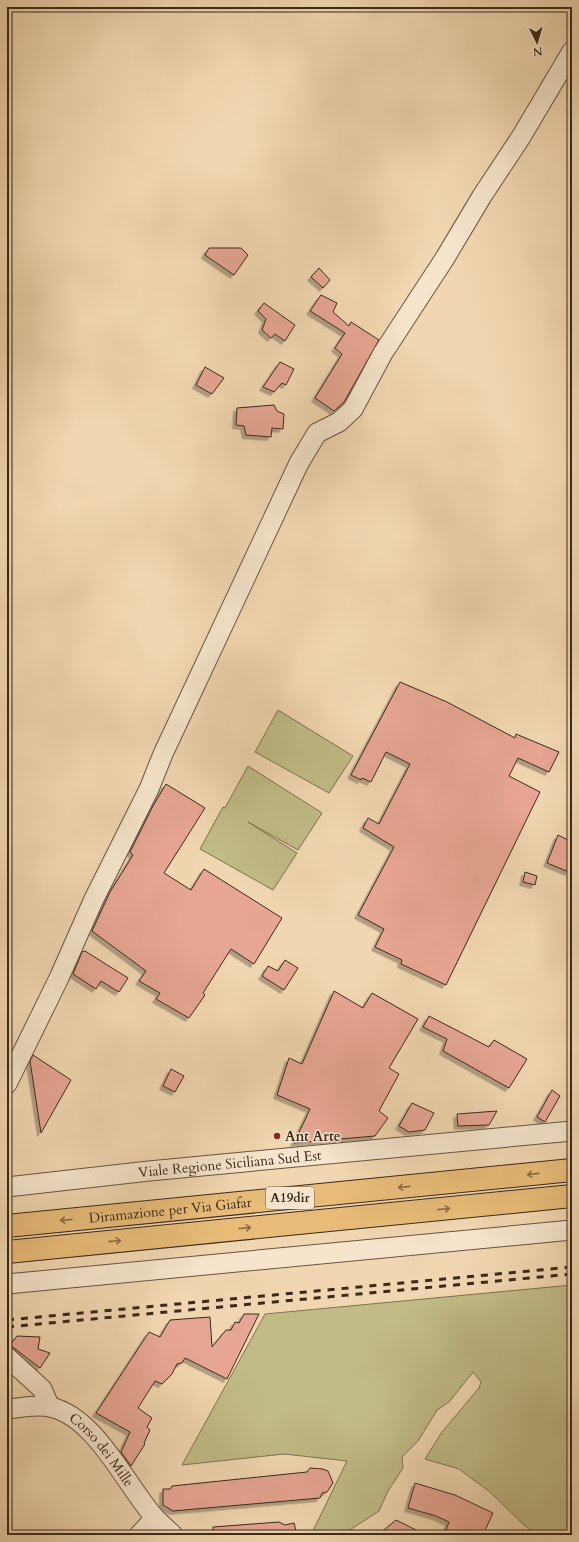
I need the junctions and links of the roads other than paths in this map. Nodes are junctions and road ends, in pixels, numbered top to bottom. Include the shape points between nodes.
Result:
1 (572, 51) edge
2 (7, 1084) edge
3 (572, 1131) edge
4 (572, 1170) edge
5 (7, 1187) edge
6 (572, 1196) edge
7 (7, 1226) edge
8 (572, 1230) edge
9 (7, 1252) edge
10 (7, 1284) edge
11 (7, 1357) edge
12 (50, 1407) junction
13 (7, 1409) edge
14 (155, 1518) junction
15 (139, 1535) edge
16 (173, 1535) edge

1 - 2 street via 521,137 383,353 353,409 339,422 317,433 299,463 149,789
3 - 5 street, Viale Regione Siciliana Sud Est
4 -> 7 highway, Diramazione per Via Giafar / A19dir
9 -> 6 highway, Diramazione per Via Giafar / A19dir
8 - 10 street
11 - 12 street via 42,1389
12 - 13 street, Corso dei Mille
12 - 14 street, Corso dei Mille via 70,1415 86,1427
14 - 15 street
14 - 16 street, Corso dei Mille

